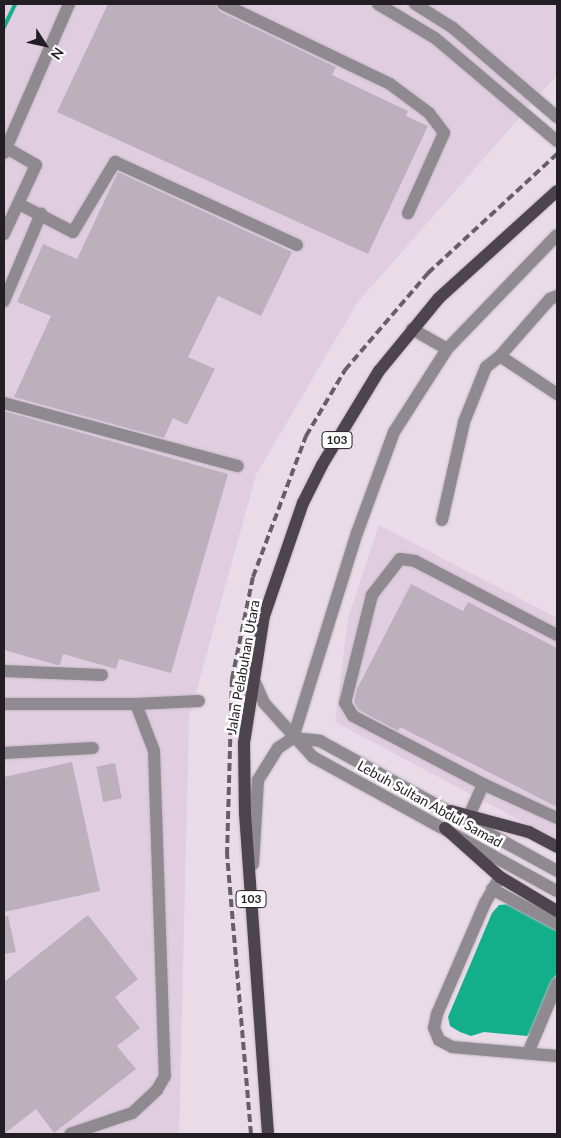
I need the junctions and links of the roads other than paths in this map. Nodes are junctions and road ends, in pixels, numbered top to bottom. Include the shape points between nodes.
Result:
1 (69, 4) edge
2 (223, 4) edge
3 (378, 4) edge
4 (415, 4) edge
5 (557, 117) edge
6 (557, 141) edge
7 (5, 151) edge
8 (557, 181) edge
9 (557, 191) edge
10 (19, 204) junction
11 (408, 213) dead end
12 (41, 214) junction
13 (4, 234) edge
14 (557, 236) edge
15 (297, 245) dead end
16 (495, 245) junction
17 (557, 296) edge
18 (4, 301) edge
19 (412, 329) junction
20 (447, 349) junction
21 (500, 356) junction
22 (557, 394) edge
23 (4, 403) edge
24 (238, 466) dead end
25 (442, 520) dead end
26 (557, 635) edge
27 (4, 671) edge
28 (102, 675) dead end
29 (253, 678) junction
30 (198, 701) dead end
31 (4, 704) edge
32 (136, 704) junction
33 (293, 738) junction
34 (93, 748) dead end
35 (4, 753) edge
36 (483, 784) junction
37 (451, 811) junction
38 (469, 816) junction
39 (557, 818) edge
40 (446, 828) junction
41 (557, 847) edge
42 (557, 871) edge
43 (500, 877) junction
44 (492, 889) junction
45 (251, 891) junction
46 (557, 891) edge
47 (557, 911) edge
48 (557, 924) edge
49 (557, 984) edge
50 (528, 1053) junction
51 (557, 1056) edge
52 (267, 1128) edge
53 (70, 1134) edge

1 - 7 street
2 - 11 street via 390,84 429,113 444,133
3 - 6 street via 436,38
4 - 5 street via 453,28
7 - 10 street via 36,165
8 - 16 main road, 103
9 - 16 main road
10 - 12 street
10 - 13 street
12 - 15 street via 73,232 115,162
12 - 18 street
14 - 20 street
16 - 19 main road, Jalan Pelabuhan Utara / 103
17 - 21 street via 550,299
19 - 20 street
19 - 29 main road, Jalan Pelabuhan Utara / 103 via 353,413 304,503 264,616
20 - 33 street via 394,432 356,533
21 - 22 street
21 - 25 street via 486,367 464,422
23 - 24 street
26 - 36 street via 415,561 400,559 372,595 345,703 353,716
27 - 28 street
29 - 33 street, Lebuh Sultan Abdul Samad via 264,702
29 - 45 main road, Jalan Pelabuhan Utara / 103 via 244,743
30 - 32 street
31 - 32 street
32 - 53 street via 154,751 158,788 165,1076 157,1090 132,1113
33 - 37 street, Lebuh Sultan Abdul Samad via 320,740
33 - 40 street, Lebuh Sultan Abdul Samad via 320,761
33 - 45 street via 278,748 258,780
34 - 35 street
36 - 38 street
36 - 39 street
37 - 38 main road
37 - 42 street, Lebuh Sultan Abdul Samad
38 - 41 main road via 529,832
40 - 43 main road
40 - 46 street, Lebuh Sultan Abdul Samad
43 - 44 street
43 - 47 main road
44 - 48 street
44 - 50 street via 437,1014 434,1028 439,1040 452,1047
45 - 52 main road, Jalan Pelabuhan Utara / 103
49 - 50 street
50 - 51 street

